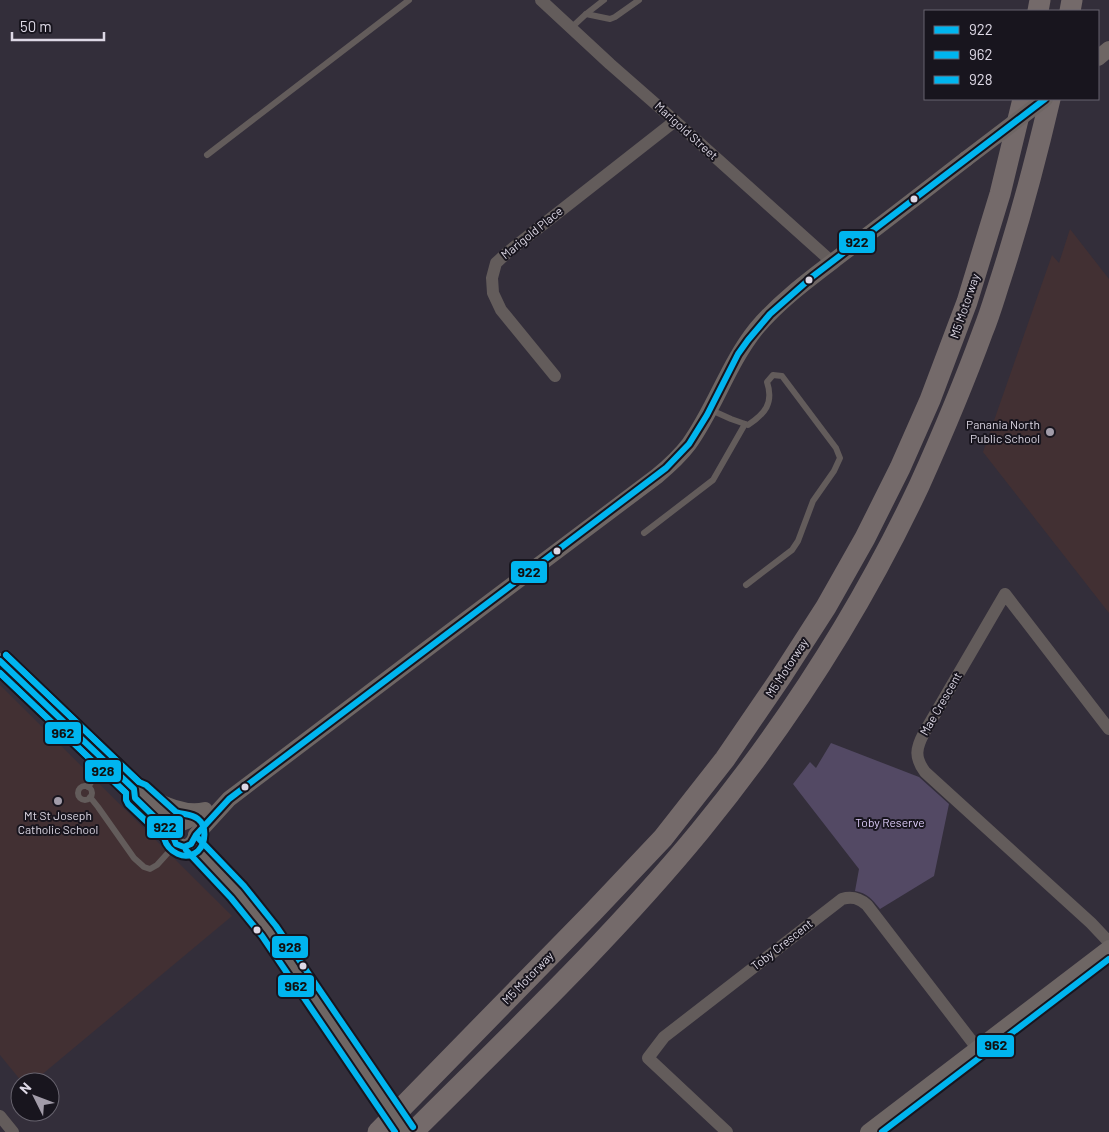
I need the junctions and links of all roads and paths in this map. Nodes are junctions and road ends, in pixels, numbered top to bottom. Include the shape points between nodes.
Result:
1 (409, 0) edge
2 (541, 0) edge
3 (604, 0) edge
4 (639, 0) edge
5 (586, 14) junction
6 (571, 28) junction
7 (1109, 49) edge
8 (1099, 57) edge
9 (1023, 100) edge
10 (1044, 100) edge
11 (1050, 100) edge
12 (675, 121) junction
13 (207, 154) dead end
14 (832, 262) junction
15 (555, 376) dead end
16 (710, 409) junction
17 (745, 424) junction
18 (644, 533) dead end
19 (746, 585) dead end
20 (0, 661) edge
21 (1109, 729) edge
22 (105, 761) junction
23 (88, 787) junction
24 (137, 791) junction
25 (90, 797) junction
26 (229, 799) junction
27 (202, 811) junction
28 (178, 831) junction
29 (194, 839) junction
30 (1109, 942) edge
31 (1109, 948) edge
32 (977, 1048) junction
33 (0, 1116) edge
34 (13, 1132) edge
35 (378, 1132) edge
36 (406, 1132) edge
37 (414, 1132) edge
38 (727, 1132) edge
39 (868, 1132) edge

1 - 13 lane
2 - 6 street, Marigold Street
3 - 5 lane
4 - 5 lane via 610,19
5 - 6 lane
6 - 12 street, Marigold Street
7 - 8 main road
9 - 35 highway, M5 Motorway via 1000,194 967,302 930,400 865,538 826,607 725,759 663,838
10 - 14 main road, bridge
11 - 37 highway, M5 Motorway via 1014,236 984,329 950,414 887,548 818,667 743,776 669,869 605,939
12 - 14 street, Marigold Street
12 - 15 street, Marigold Place via 496,263 493,293 501,310
14 - 16 main road via 757,328 735,360
16 - 17 lane
16 - 26 main road via 689,444 657,476
17 - 18 lane via 713,480
17 - 19 lane via 760,417 769,403 767,382 773,375 782,376 836,448 840,458 813,502 792,550
20 - 22 main road
21 - 30 street, Mae Crescent via 1006,594 917,749 917,757 925,772
22 - 23 lane
22 - 24 main road
23 - 25 lane via 92,794
23 - 25 lane via 81,788 79,795 85,800
24 - 27 main road via 174,808
24 - 28 main road via 135,798
25 - 28 lane via 144,867 150,869 157,865
26 - 27 main road
26 - 29 main road
27 - 28 main road
28 - 29 main road via 193,826
28 - 29 main road via 179,846 186,847
29 - 36 main road, bridge via 269,931
31 - 32 main road
32 - 38 street, Toby Crescent via 867,905 856,898 842,899 664,1037 648,1058
32 - 39 main road
33 - 34 street

